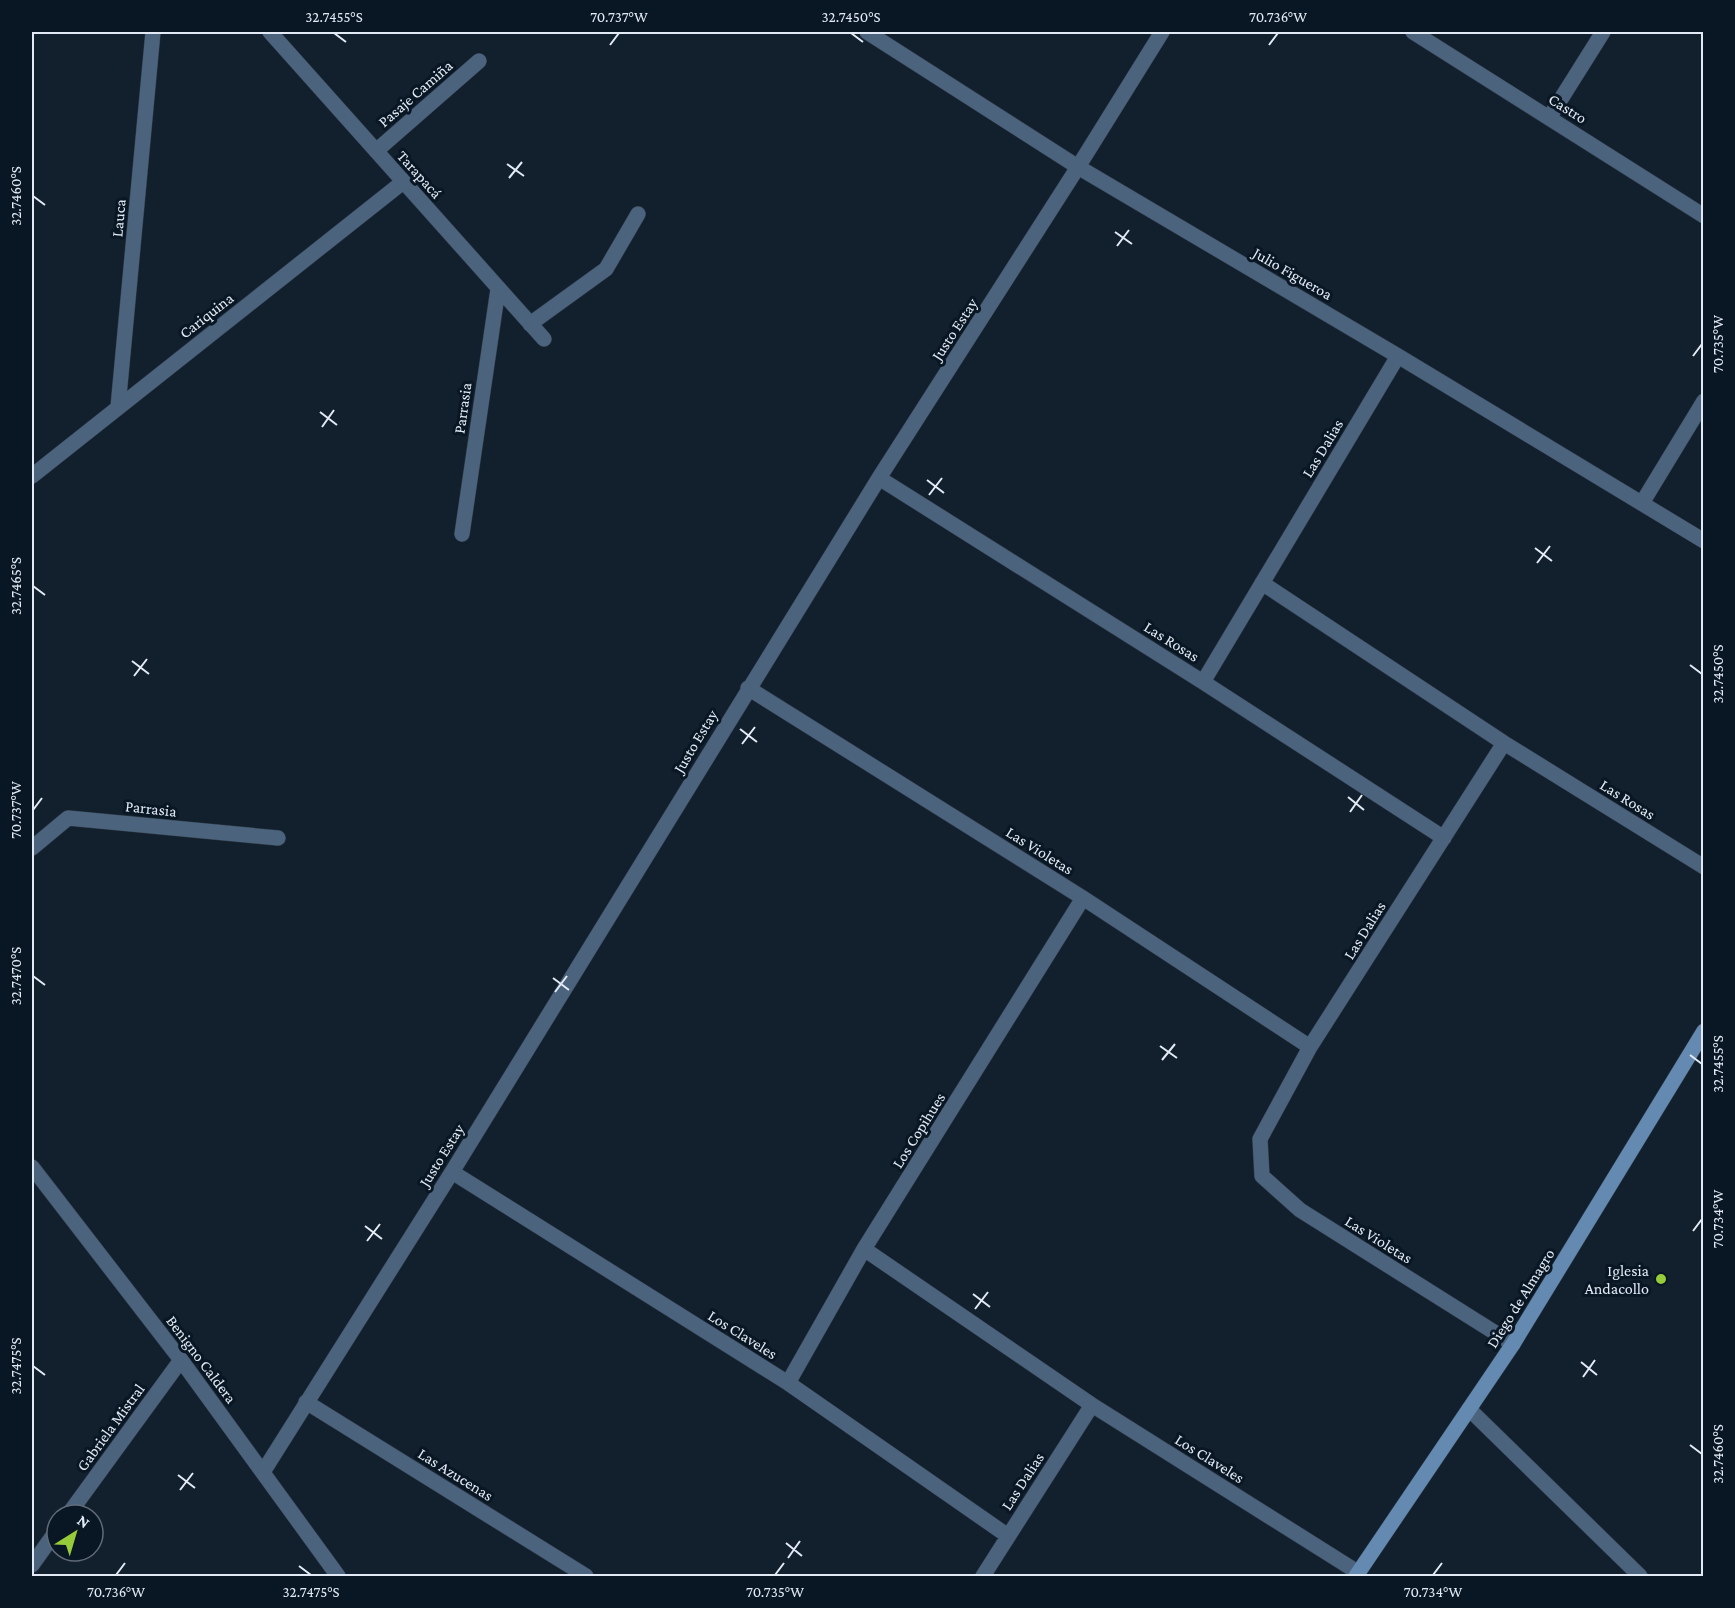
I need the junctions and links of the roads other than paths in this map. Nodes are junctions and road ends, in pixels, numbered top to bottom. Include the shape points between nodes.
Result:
1 (153, 32) edge
2 (270, 32) edge
3 (867, 32) edge
4 (1162, 32) edge
5 (1413, 32) edge
6 (1603, 32) edge
7 (479, 61) dead end
8 (1549, 118) junction
9 (376, 151) junction
10 (1078, 167) junction
11 (403, 182) junction
12 (638, 214) dead end
13 (1704, 216) edge
14 (498, 289) junction
15 (530, 324) junction
16 (543, 339) dead end
17 (1398, 356) junction
18 (1704, 401) edge
19 (118, 407) junction
20 (32, 476) edge
21 (879, 478) junction
22 (1642, 503) junction
23 (462, 534) dead end
24 (1704, 541) edge
25 (1262, 583) junction
26 (1203, 682) junction
27 (748, 688) junction
28 (1504, 743) junction
29 (278, 838) dead end
30 (1444, 838) junction
31 (32, 848) edge
32 (1704, 867) edge
33 (1083, 898) junction
34 (1704, 1031) edge
35 (1311, 1047) junction
36 (1260, 1139) joint
37 (32, 1167) edge
38 (452, 1172) junction
39 (864, 1249) junction
40 (1513, 1344) junction
41 (181, 1360) junction
42 (788, 1383) junction
43 (306, 1402) junction
44 (1092, 1405) junction
45 (1469, 1409) junction
46 (263, 1472) junction
47 (77, 1503) edge
48 (1008, 1536) junction
49 (45, 1547) edge
50 (32, 1565) edge
51 (1358, 1575) edge
52 (338, 1576) edge
53 (586, 1576) edge
54 (983, 1576) edge
55 (1640, 1576) edge

1 - 19 street, Lauca
2 - 9 street, Tarapacá
3 - 10 street, Julio Figueroa
4 - 10 street, Justo Estay
5 - 8 street, Castro
6 - 8 street
7 - 9 street, Pasaje Camiña
8 - 13 street, Castro
9 - 11 street, Tarapacá
10 - 17 street, Julio Figueroa
10 - 21 street, Justo Estay
11 - 14 street, Tarapacá
11 - 19 street, Cariquina
12 - 15 street via 606,269
14 - 15 street, Tarapacá
14 - 23 street, Parrasia
15 - 16 street, Tarapacá
17 - 22 street, Julio Figueroa
17 - 25 street, Las Dalias
18 - 22 street
19 - 20 street, Cariquina
21 - 26 street, Las Rosas
21 - 27 street, Justo Estay
22 - 24 street, Julio Figueroa
25 - 26 street, Las Dalias
25 - 28 street, Las Rosas
26 - 30 street, Las Rosas
27 - 33 street, Las Violetas
27 - 38 street, Justo Estay
28 - 30 street, Las Dalias
28 - 32 street, Las Rosas
29 - 31 street, Parrasia via 68,818
30 - 35 street, Las Dalias
33 - 35 street, Las Violetas
33 - 39 street, Los Copihues
34 - 40 street, Diego de Almagro
35 - 36 street, Las Dalias
36 - 40 street, Las Violetas via 1262,1176 1300,1210
37 - 41 street, Benigno Caldera
38 - 42 street, Los Claveles
38 - 43 street, Justo Estay
39 - 42 street, Los Copihues
39 - 44 street, Los Claveles
40 - 45 street, Diego de Almagro
41 - 46 street, Benigno Caldera
41 - 47 street, Gabriela Mistral
42 - 48 street, Los Claveles
43 - 46 street, Justo Estay
43 - 53 street, Las Azucenas
44 - 48 street, Las Dalias
44 - 51 street, Los Claveles
45 - 51 street, Diego de Almagro
45 - 55 street
46 - 52 street, Benigno Caldera
48 - 54 street, Las Dalias
49 - 50 street

